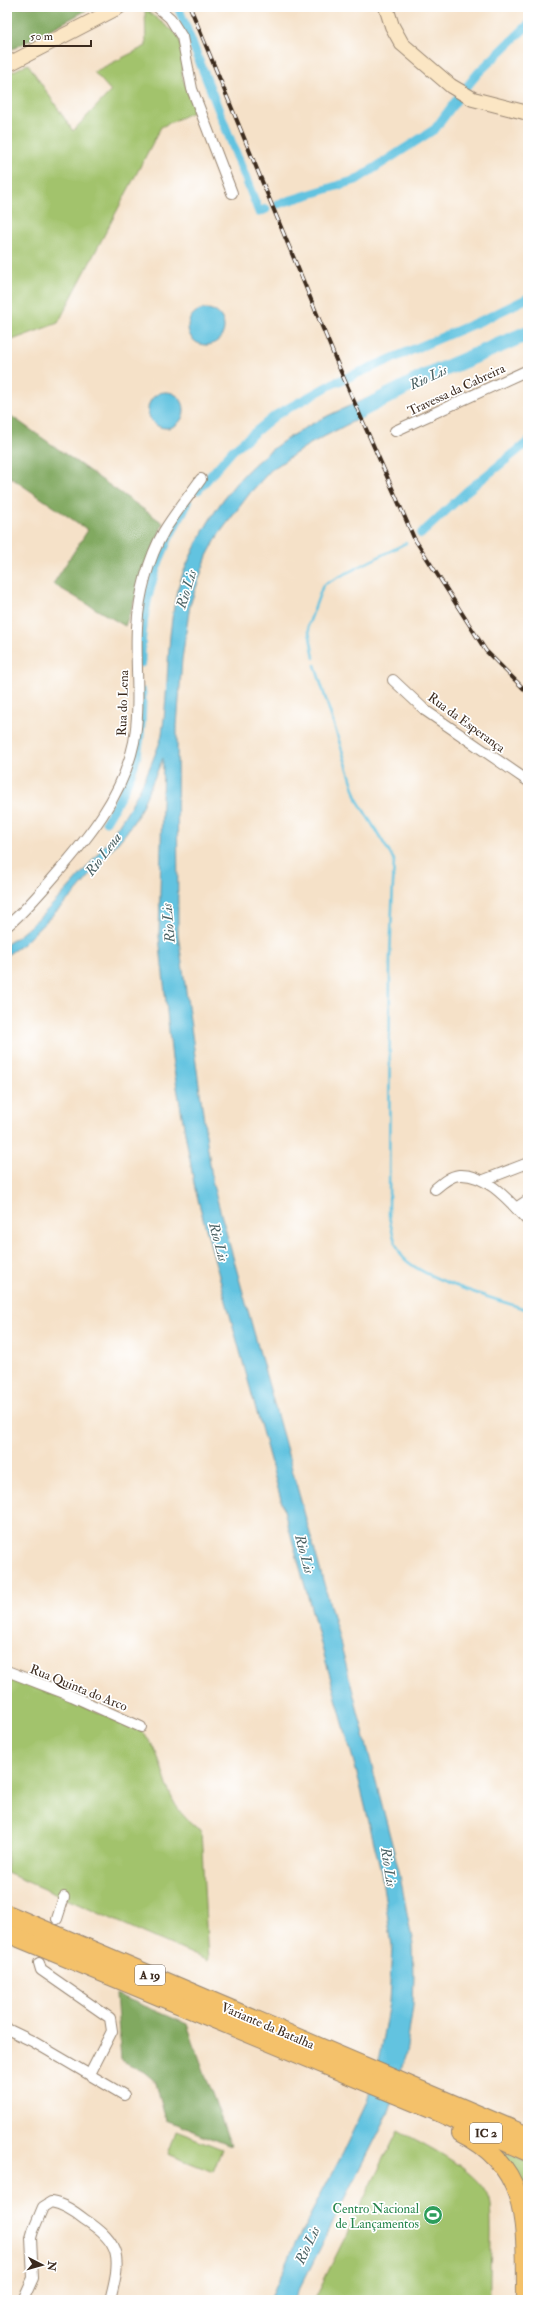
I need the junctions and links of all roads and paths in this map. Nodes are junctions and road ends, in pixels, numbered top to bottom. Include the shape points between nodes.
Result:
1 (119, 7) edge
2 (157, 7) edge
3 (386, 7) edge
4 (7, 65) edge
5 (528, 113) edge
6 (232, 193) dead end
7 (528, 370) edge
8 (395, 432) dead end
9 (201, 480) dead end
10 (393, 680) dead end
11 (528, 781) edge
12 (7, 926) edge
13 (528, 1162) edge
14 (484, 1180) junction
15 (435, 1188) dead end
16 (528, 1200) edge
17 (516, 1208) junction
18 (528, 1221) edge
19 (7, 1671) edge
20 (141, 1727) dead end
21 (64, 1897) dead end
22 (7, 1914) edge
23 (57, 1919) dead end
24 (7, 1933) edge
25 (39, 1963) dead end
26 (7, 2029) edge
27 (329, 2065) junction
28 (90, 2074) junction
29 (124, 2096) dead end
30 (445, 2113) junction
31 (528, 2136) edge
32 (528, 2152) edge
33 (23, 2300) edge
34 (110, 2300) edge
35 (526, 2300) edge

1 - 4 main road
2 - 6 street via 170,18 182,37 190,84
3 - 5 main road via 392,26 402,44 451,86 473,98
7 - 8 street, Travessa da Cabreira
9 - 12 street, Rua do Lena via 164,531 152,558 142,592 137,626 135,730 128,764 119,786 105,812 78,850 27,908
10 - 11 street, Rua da Esperança via 426,711
13 - 14 street
14 - 15 street via 459,1175 449,1178
14 - 17 street
16 - 17 street
17 - 18 street
19 - 20 street, Rua Quinta do Arco
21 - 23 street
22 - 27 highway, Variante da Batalha / A 19
24 - 27 highway, Variante da Batalha / A 19 via 250,2036
25 - 28 street via 41,1970 110,2018 112,2031
26 - 28 street
27 - 30 highway, Variante da Batalha / A 19
27 - 30 highway
28 - 29 street
30 - 31 highway, Variante da Batalha / A 19
30 - 32 highway, IC 2
30 - 35 highway via 462,2133 486,2148 512,2179 524,2214
33 - 34 street via 33,2278 33,2231 43,2207 52,2202 68,2207 101,2230 110,2241 117,2260

